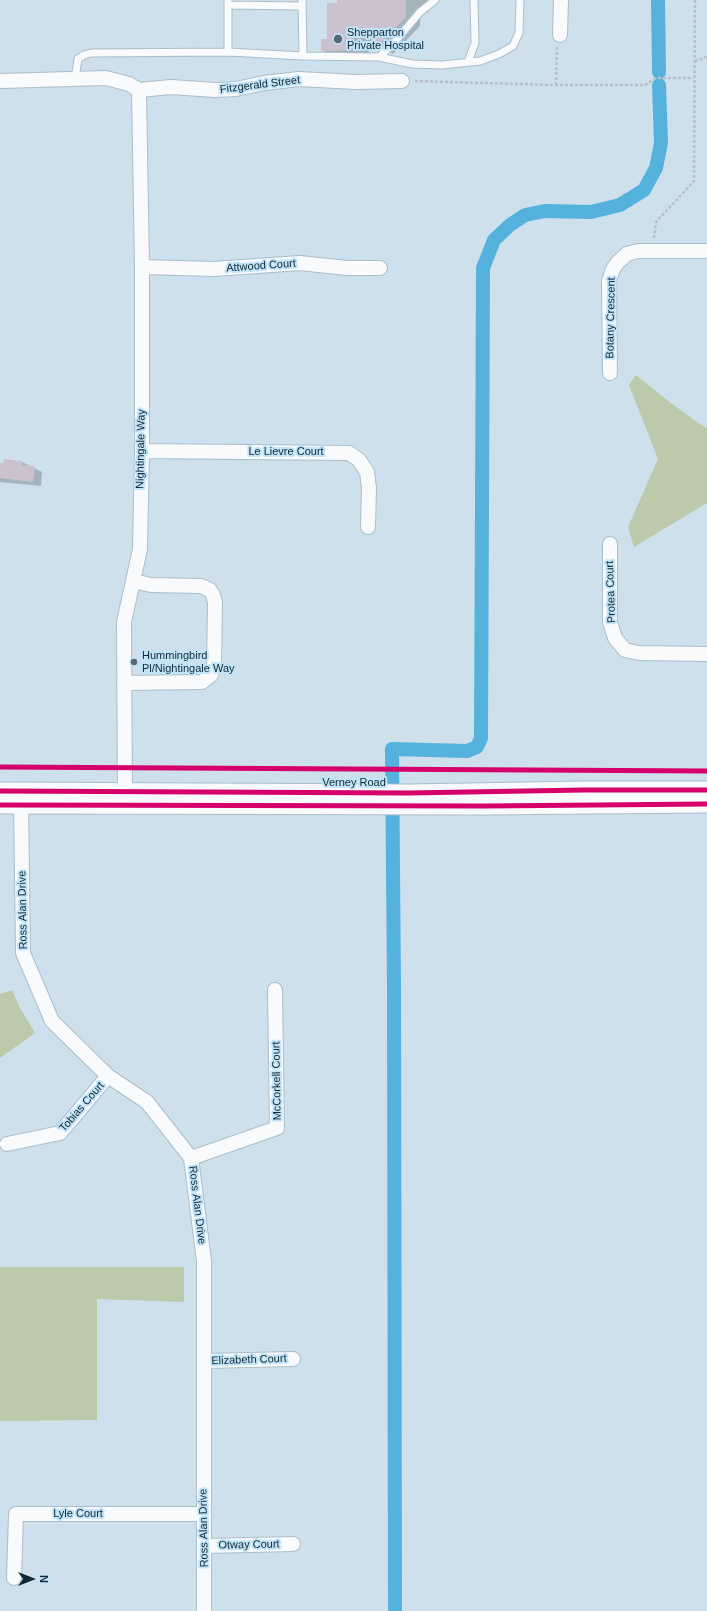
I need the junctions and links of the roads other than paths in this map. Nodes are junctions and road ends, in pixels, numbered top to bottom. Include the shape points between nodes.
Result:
1 (435, 0) edge
2 (474, 0) edge
3 (520, 0) edge
4 (560, 0) edge
5 (228, 3) edge
6 (302, 3) edge
7 (560, 36) road end
8 (228, 52) junction
9 (303, 56) junction
10 (380, 57) junction
11 (468, 62) junction
12 (75, 79) junction
13 (0, 81) edge
14 (402, 81) road end
15 (139, 90) junction
16 (707, 251) edge
17 (142, 267) junction
18 (380, 268) dead end
19 (610, 373) dead end
20 (142, 451) junction
21 (368, 527) dead end
22 (610, 544) dead end
23 (133, 581) junction
24 (707, 654) edge
25 (124, 683) junction
26 (707, 790) edge
27 (0, 792) edge
28 (21, 798) junction
29 (124, 798) junction
30 (410, 800) junction
31 (707, 804) edge
32 (0, 805) edge
33 (275, 990) dead end
34 (108, 1076) junction
35 (7, 1144) dead end
36 (191, 1158) junction
37 (293, 1359) dead end
38 (204, 1361) junction
39 (203, 1514) junction
40 (293, 1544) dead end
41 (205, 1546) junction
42 (14, 1578) dead end
43 (204, 1611) edge

1 - 10 lane via 420,12
2 - 11 lane via 475,43
3 - 11 lane via 519,33 513,46 480,61
4 - 7 street
5 - 6 lane
5 - 8 lane
6 - 9 lane
8 - 9 lane
8 - 12 lane via 91,53 78,59
9 - 10 lane
10 - 11 lane via 412,64 442,65
12 - 13 street
12 - 15 street via 112,79 130,84
14 - 15 street, Fitzgerald Street via 299,79 236,89 171,87
15 - 17 street, Nightingale Way
16 - 19 street, Botany Crescent via 638,251 627,254 618,262 609,281
17 - 18 street, Attwood Court via 214,269 300,263
17 - 20 street, Nightingale Way
20 - 21 street, Le Lievre Court via 349,453 359,460 367,472
20 - 23 street, Nightingale Way via 140,543
22 - 24 street, Protea Court via 610,622 615,638 625,650 639,653
23 - 25 street, Nightingale Way via 124,622
23 - 25 street via 151,585 198,586 210,590 215,602 214,666 211,675 202,682
25 - 29 street, Nightingale Way
26 - 30 street, Verney Road via 584,790
27 - 28 street, Verney Road
28 - 29 street, Verney Road
28 - 32 street, Verney Road
28 - 34 street, Ross Alan Drive via 23,953 52,1021
29 - 30 street, Verney Road
30 - 31 street, Verney Road
33 - 36 street, McCorkell Court via 277,1128
34 - 35 street, Tobias Court via 60,1133
34 - 36 street, Ross Alan Drive via 147,1102
36 - 38 street, Ross Alan Drive via 204,1261
37 - 38 street, Elizabeth Court
38 - 39 street, Ross Alan Drive
39 - 41 street, Ross Alan Drive
39 - 42 street, Lyle Court via 16,1514
40 - 41 street, Otway Court
41 - 43 street, Ross Alan Drive

